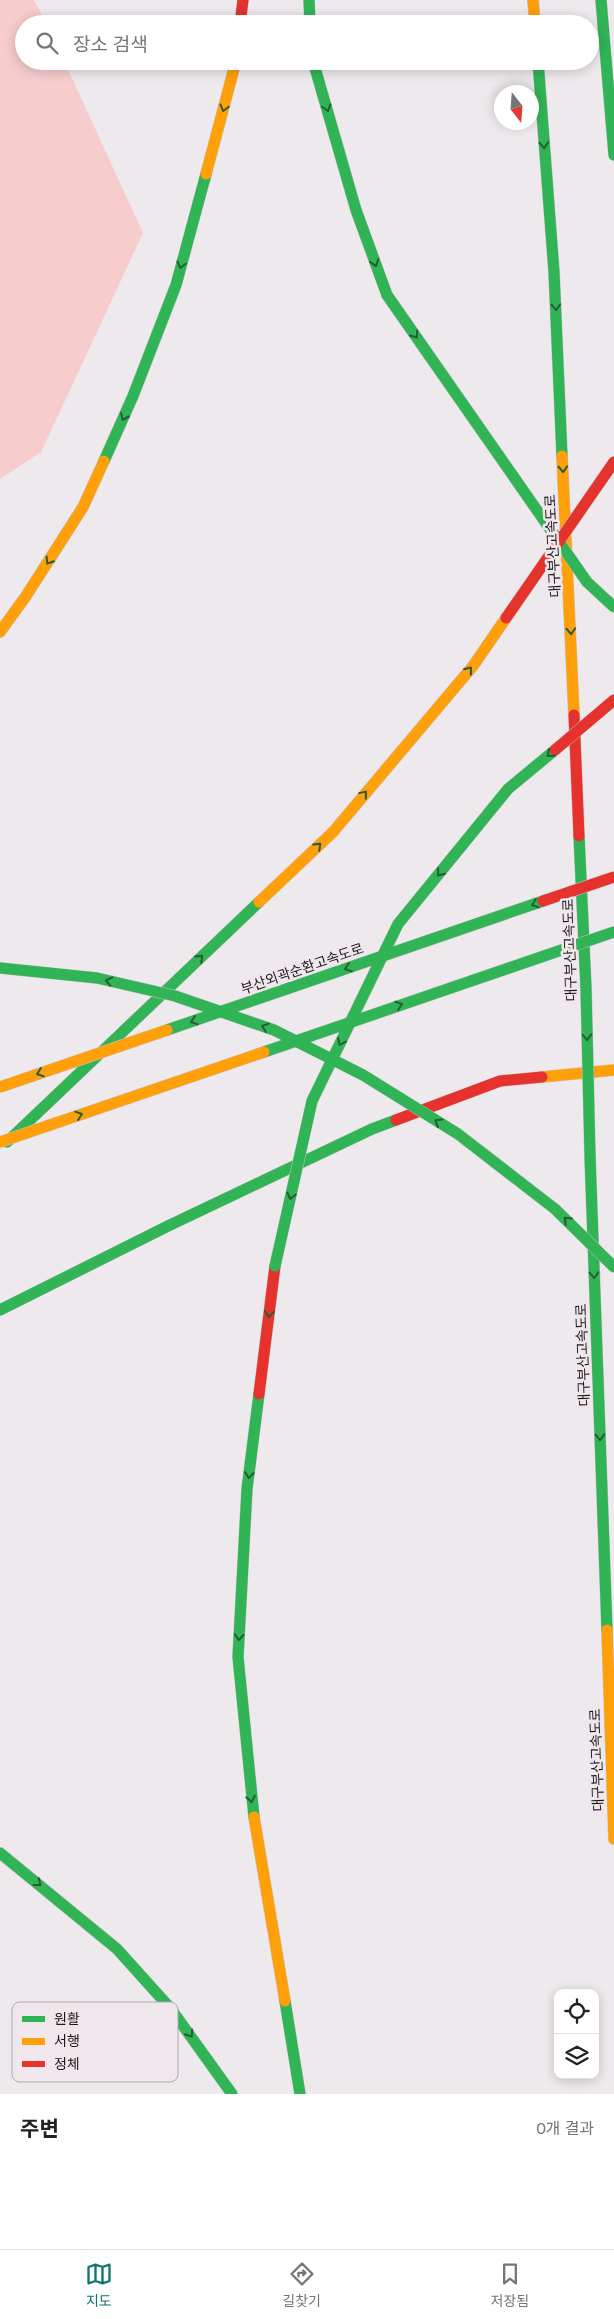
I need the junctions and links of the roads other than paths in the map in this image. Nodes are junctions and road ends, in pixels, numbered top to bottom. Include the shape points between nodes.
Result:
1 (243, 0) edge
2 (309, 0) edge
3 (533, 0) edge
4 (601, 0) edge
5 (241, 15) edge
6 (310, 15) edge
7 (534, 15) edge
8 (234, 70) edge
9 (316, 70) edge
10 (539, 70) edge
11 (614, 155) edge
12 (614, 462) edge
13 (614, 607) edge
14 (0, 632) edge
15 (614, 700) edge
16 (614, 877) edge
17 (614, 932) edge
18 (0, 968) edge
19 (614, 1070) edge
20 (0, 1087) edge
21 (0, 1142) edge
22 (0, 1148) edge
23 (614, 1267) edge
24 (0, 1310) edge
25 (614, 1839) edge
26 (0, 1853) edge
27 (165, 2002) edge
28 (178, 2019) edge
29 (232, 2094) edge
30 (300, 2094) edge

1 - 5 main road
2 - 6 main road
3 - 7 main road
4 - 11 main road
8 -> 14 main road via 176,285 133,396 83,507
9 -> 13 main road, bridge via 356,210 387,295 587,582
10 -> 25 main road, 대구부산고속도로, bridge via 554,272 586,988
22 -> 12 main road, bridge via 333,832 473,666
15 -> 30 main road, bridge via 508,789 398,924 312,1101 275,1266 247,1488 238,1657 250,1792
16 -> 20 main road, 부산외곽순환고속도로, bridge
21 -> 17 main road, bridge
23 -> 18 main road, bridge via 555,1209 458,1134 363,1075 274,1030 175,996 97,978
19 - 24 main road via 500,1081 372,1129
26 -> 27 main road via 117,1949
28 -> 29 main road

